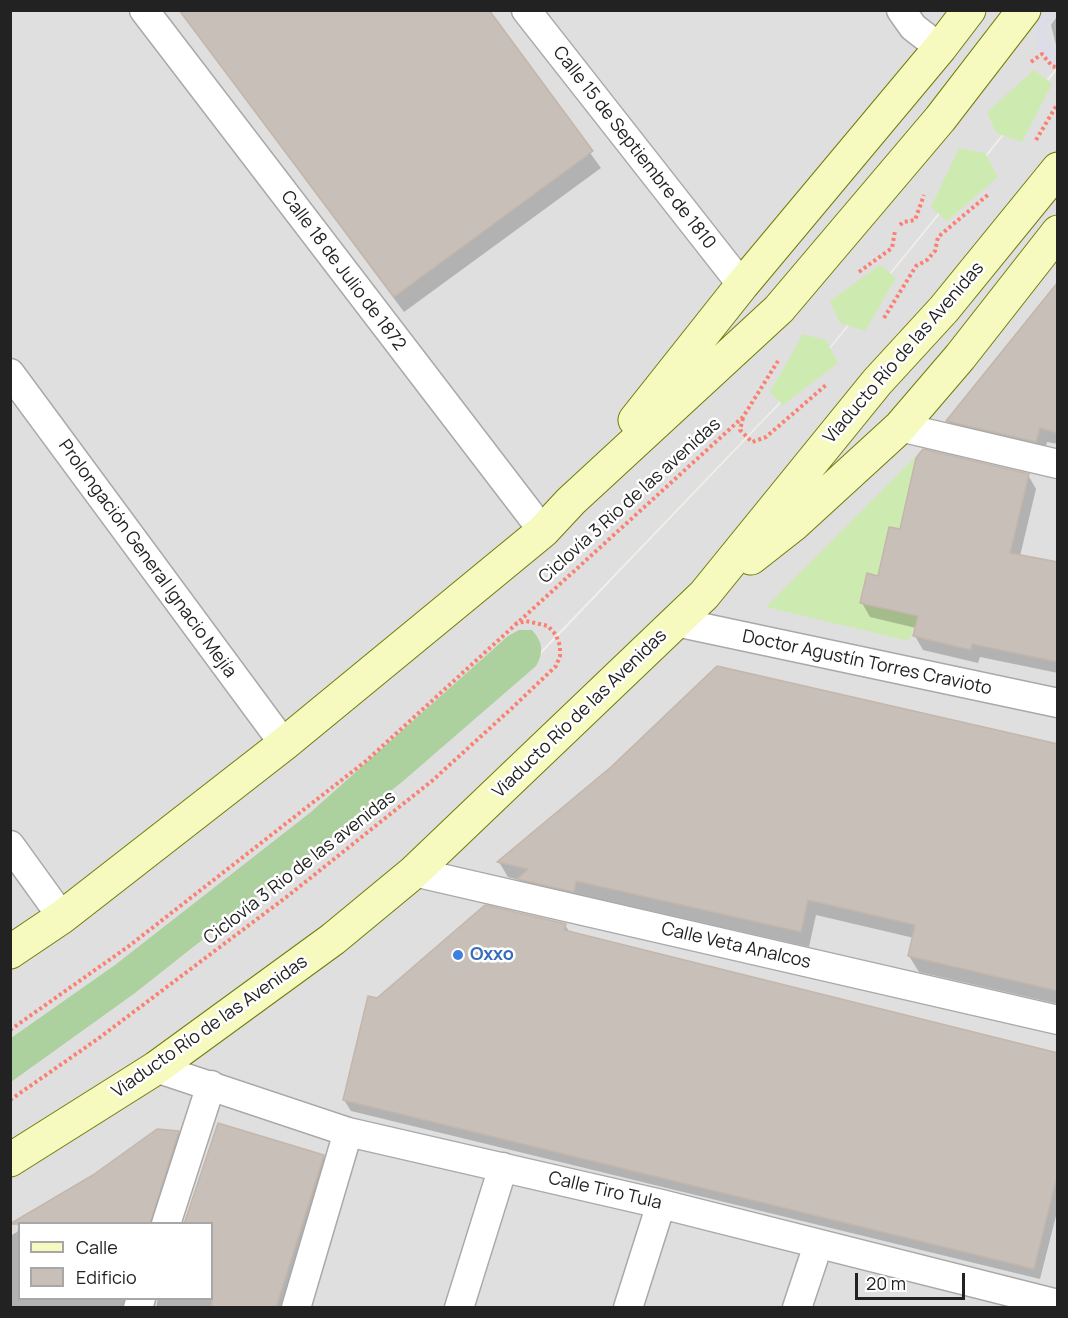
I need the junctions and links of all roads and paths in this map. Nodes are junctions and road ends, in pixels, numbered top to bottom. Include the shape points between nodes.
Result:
1 (144, 10) edge
2 (526, 10) edge
3 (901, 10) edge
4 (969, 10) edge
5 (1024, 10) edge
6 (940, 48) junction
7 (1058, 103) edge
8 (1032, 147) dead end
9 (1058, 169) edge
10 (999, 186) dead end
11 (1058, 232) edge
12 (742, 285) junction
13 (880, 325) dead end
14 (10, 373) edge
15 (829, 382) dead end
16 (900, 427) junction
17 (1058, 464) edge
18 (571, 501) junction
19 (543, 531) junction
20 (704, 595) junction
21 (676, 622) junction
22 (514, 624) junction
23 (1058, 703) edge
24 (284, 744) junction
25 (10, 845) edge
26 (414, 872) junction
27 (62, 917) junction
28 (10, 952) edge
29 (1058, 1020) edge
30 (10, 1030) edge
31 (156, 1068) junction
32 (211, 1085) junction
33 (10, 1100) edge
34 (348, 1132) junction
35 (13, 1164) edge
36 (502, 1167) junction
37 (661, 1204) junction
38 (167, 1222) edge
39 (818, 1245) junction
40 (1058, 1304) edge
41 (296, 1308) edge
42 (459, 1308) edge
43 (628, 1308) edge
44 (797, 1308) edge

1 - 19 street, Calle 18 de Julio de 1872
2 - 12 street, Calle 15 de Septiembre de 1810
3 - 6 street via 913,27
4 - 6 main road
5 - 18 main road via 940,119 779,309
6 - 12 main road
7 - 8 path
9 - 20 main road, Viaducto Río de las Avenidas via 944,309 877,382
10 - 13 path via 938,237 935,251 916,266
11 - 16 main road
12 - 18 main road
14 - 24 street, Prolongación General Ignacio Mejía
15 - 22 path, Ciclovía 3 Rio de las avenidas via 766,437 752,442 740,430 743,417
16 - 17 street
16 - 20 main road via 793,525
18 - 19 main road
19 - 24 main road
20 - 21 main road, Viaducto Río de las Avenidas
21 - 23 street, Doctor Agustín Torres Cravioto
21 - 26 main road, Viaducto Río de las Avenidas
22 - 30 path, Ciclovía 3 Rio de las avenidas via 366,761 129,946
22 - 33 path, Ciclovía 3 Rio de las avenidas via 526,621 548,626 560,645 556,666 520,701 433,780 280,902 108,1032
24 - 27 main road
25 - 27 street
26 - 29 street, Calle Veta Analcos
26 - 31 main road, Viaducto Río de las Avenidas via 333,939
27 - 28 main road
31 - 32 street, Calle Tiro Tula
31 - 35 main road, Viaducto Río de las Avenidas
32 - 34 street, Calle Tiro Tula
32 - 38 street
34 - 36 street, Calle Tiro Tula
34 - 41 street
36 - 37 street, Calle Tiro Tula
36 - 42 street
37 - 39 street, Calle Tiro Tula
37 - 43 street
39 - 40 street, Calle Tiro Tula
39 - 44 street

